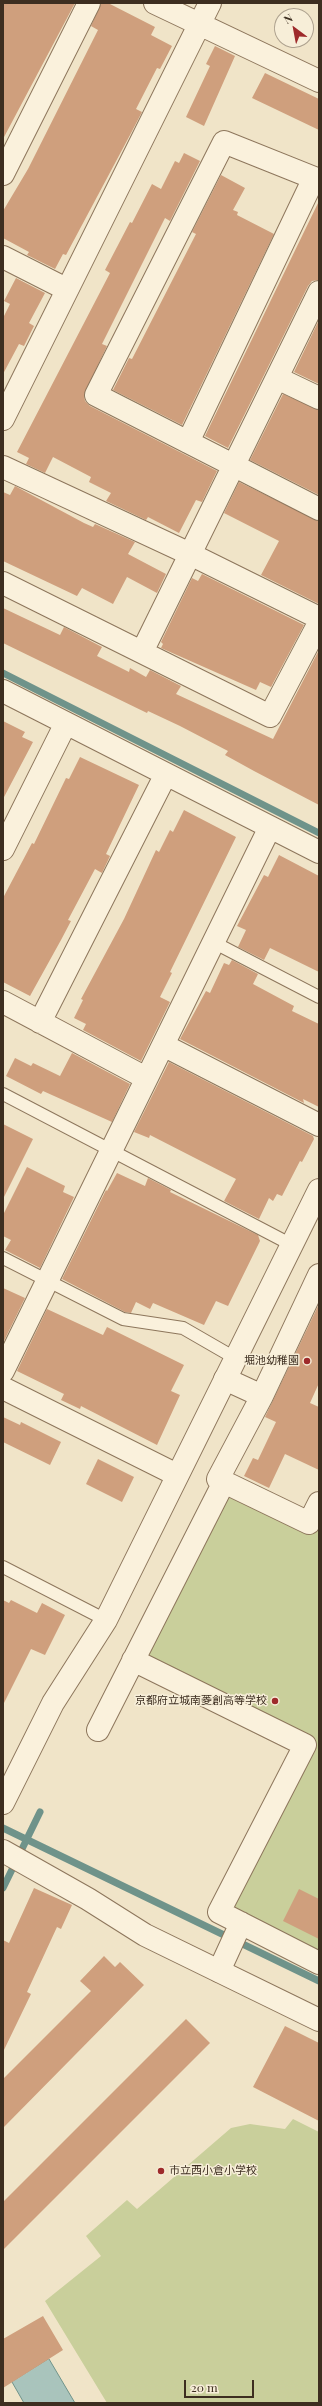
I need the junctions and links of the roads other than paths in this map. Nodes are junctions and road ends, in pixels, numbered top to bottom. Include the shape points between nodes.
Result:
1 (89, 3) edge
2 (155, 3) edge
3 (210, 3) edge
4 (200, 25) junction
5 (319, 81) edge
6 (3, 174) edge
7 (317, 179) edge
8 (3, 257) edge
9 (66, 289) junction
10 (318, 295) edge
11 (277, 378) junction
12 (319, 398) edge
13 (3, 419) edge
14 (188, 442) junction
15 (234, 465) junction
16 (3, 466) edge
17 (319, 509) edge
18 (190, 554) junction
19 (3, 583) edge
20 (319, 618) edge
21 (319, 623) edge
22 (142, 652) junction
23 (3, 691) edge
24 (66, 723) junction
25 (166, 774) junction
26 (270, 827) junction
27 (3, 849) edge
28 (319, 852) edge
29 (213, 942) junction
30 (319, 997) edge
31 (3, 1002) edge
32 (40, 1022) junction
33 (163, 1045) junction
34 (146, 1078) junction
35 (3, 1094) edge
36 (319, 1125) edge
37 (111, 1150) junction
38 (319, 1190) edge
39 (292, 1245) junction
40 (3, 1258) edge
41 (47, 1281) junction
42 (318, 1281) edge
43 (235, 1358) junction
44 (3, 1371) edge
45 (225, 1379) junction
46 (3, 1388) edge
47 (262, 1396) junction
48 (177, 1475) junction
49 (224, 1482) junction
50 (319, 1503) edge
51 (3, 1567) edge
52 (106, 1620) junction
53 (133, 1660) junction
54 (98, 1730) dead end
55 (4, 1798) edge
56 (3, 1851) edge
57 (238, 1929) junction
58 (319, 1963) edge
59 (222, 1965) junction
60 (319, 2020) edge

1 - 6 street
2 - 4 street
3 - 4 street
4 - 5 street
4 - 9 street
7 - 14 street
7 - 14 street via 224,142 96,395
8 - 9 street
9 - 13 street
10 - 11 street
11 - 12 street
11 - 15 street
14 - 15 street
15 - 17 street
15 - 18 street
16 - 18 street
18 - 20 street
18 - 22 street
19 - 22 street
21 - 22 street via 270,716
23 - 24 street
24 - 25 street
24 - 27 street
25 - 26 street
25 - 32 street
26 - 28 street
26 - 29 street
29 - 30 lane
29 - 33 street
31 - 32 street
32 - 34 street
33 - 34 street
33 - 36 street
34 - 37 street
35 - 37 lane
37 - 39 lane
37 - 41 street
38 - 39 street
39 - 43 street
40 - 41 lane
41 - 43 lane via 123,1319 182,1328
41 - 44 street
42 - 47 street
43 - 45 street
45 - 47 street
45 - 48 street
46 - 48 street
47 - 49 street via 218,1479
48 - 52 street
49 - 50 street via 308,1523
49 - 53 street
51 - 52 lane
52 - 55 street via 53,1703
53 - 54 street
53 - 57 street via 305,1745 219,1912
56 - 59 street via 145,1935
57 - 58 street
57 - 59 street
59 - 60 street

